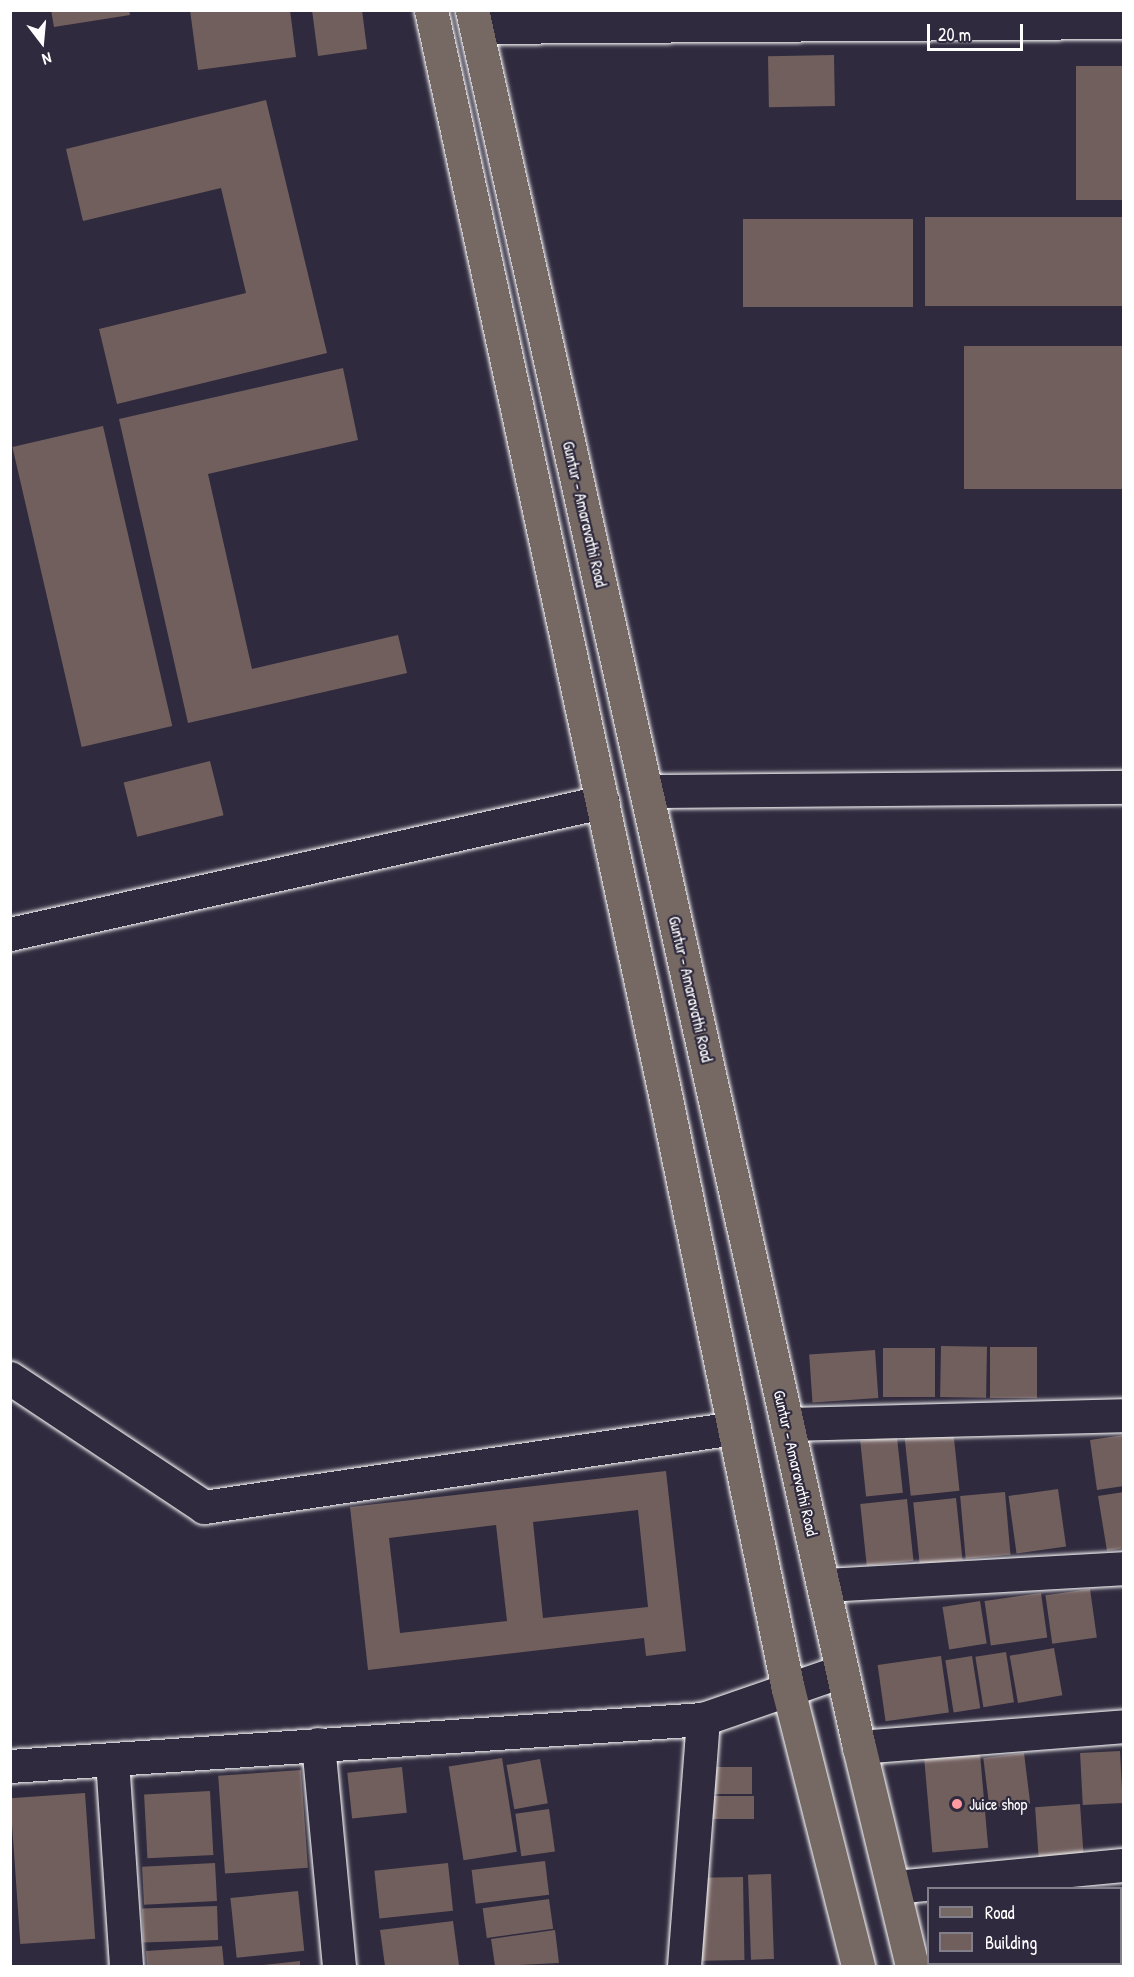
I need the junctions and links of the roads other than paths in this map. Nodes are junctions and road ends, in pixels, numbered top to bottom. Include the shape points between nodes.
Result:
1 (431, 10) edge
2 (474, 19) edge
3 (1124, 22) edge
4 (497, 121) junction
5 (455, 127) junction
6 (1124, 787) edge
7 (647, 791) junction
8 (602, 802) junction
9 (10, 934) edge
10 (10, 1378) edge
11 (1124, 1415) edge
12 (787, 1424) junction
13 (734, 1428) junction
14 (1124, 1568) edge
15 (824, 1585) junction
16 (842, 1671) junction
17 (788, 1689) junction
18 (703, 1719) junction
19 (1124, 1725) edge
20 (318, 1744) junction
21 (859, 1747) junction
22 (112, 1760) junction
23 (10, 1766) edge
24 (1124, 1865) edge
25 (894, 1887) junction
26 (126, 1966) edge
27 (339, 1966) edge
28 (684, 1966) edge
29 (858, 1966) edge
30 (912, 1966) edge

1 - 5 main road
2 - 3 street
2 - 4 main road, Guntur - Amaravathi Road
4 - 5 main road
4 - 7 main road, Guntur - Amaravathi Road
5 - 8 main road
6 - 7 street
7 - 12 main road, Guntur - Amaravathi Road
8 - 9 street
8 - 13 main road
10 - 13 street via 204,1507
11 - 12 street
12 - 15 main road, Guntur - Amaravathi Road
13 - 17 main road
14 - 15 street
15 - 16 main road, Guntur - Amaravathi Road
16 - 17 street
16 - 21 main road, Guntur - Amaravathi Road
17 - 18 street
17 - 29 main road
18 - 20 street
18 - 28 street
19 - 21 street
20 - 22 street
20 - 27 street
21 - 25 main road, Guntur - Amaravathi Road
22 - 23 street
22 - 26 street
24 - 25 street
25 - 30 main road, Guntur - Amaravathi Road

